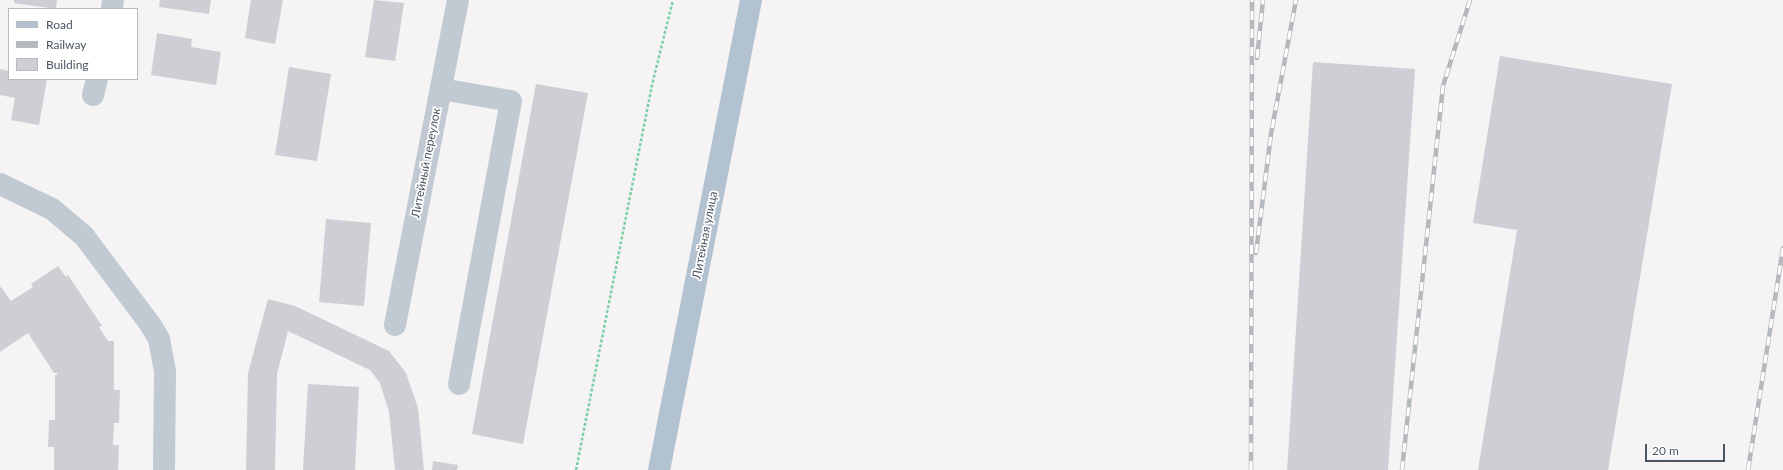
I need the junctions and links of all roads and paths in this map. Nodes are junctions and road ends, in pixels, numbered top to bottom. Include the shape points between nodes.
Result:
1 (458, 0) edge
2 (673, 0) edge
3 (751, 0) edge
4 (440, 89) junction
5 (0, 184) edge
6 (396, 325) dead end
7 (458, 384) dead end
8 (164, 470) edge
9 (576, 470) edge
10 (659, 470) edge

1 - 4 street, Литейный переулок
2 - 9 path via 652,85
3 - 10 main road, Литейная улица
4 - 6 street, Литейный переулок
4 - 7 street via 511,102
5 - 8 street via 52,209 84,236 159,339 165,371

